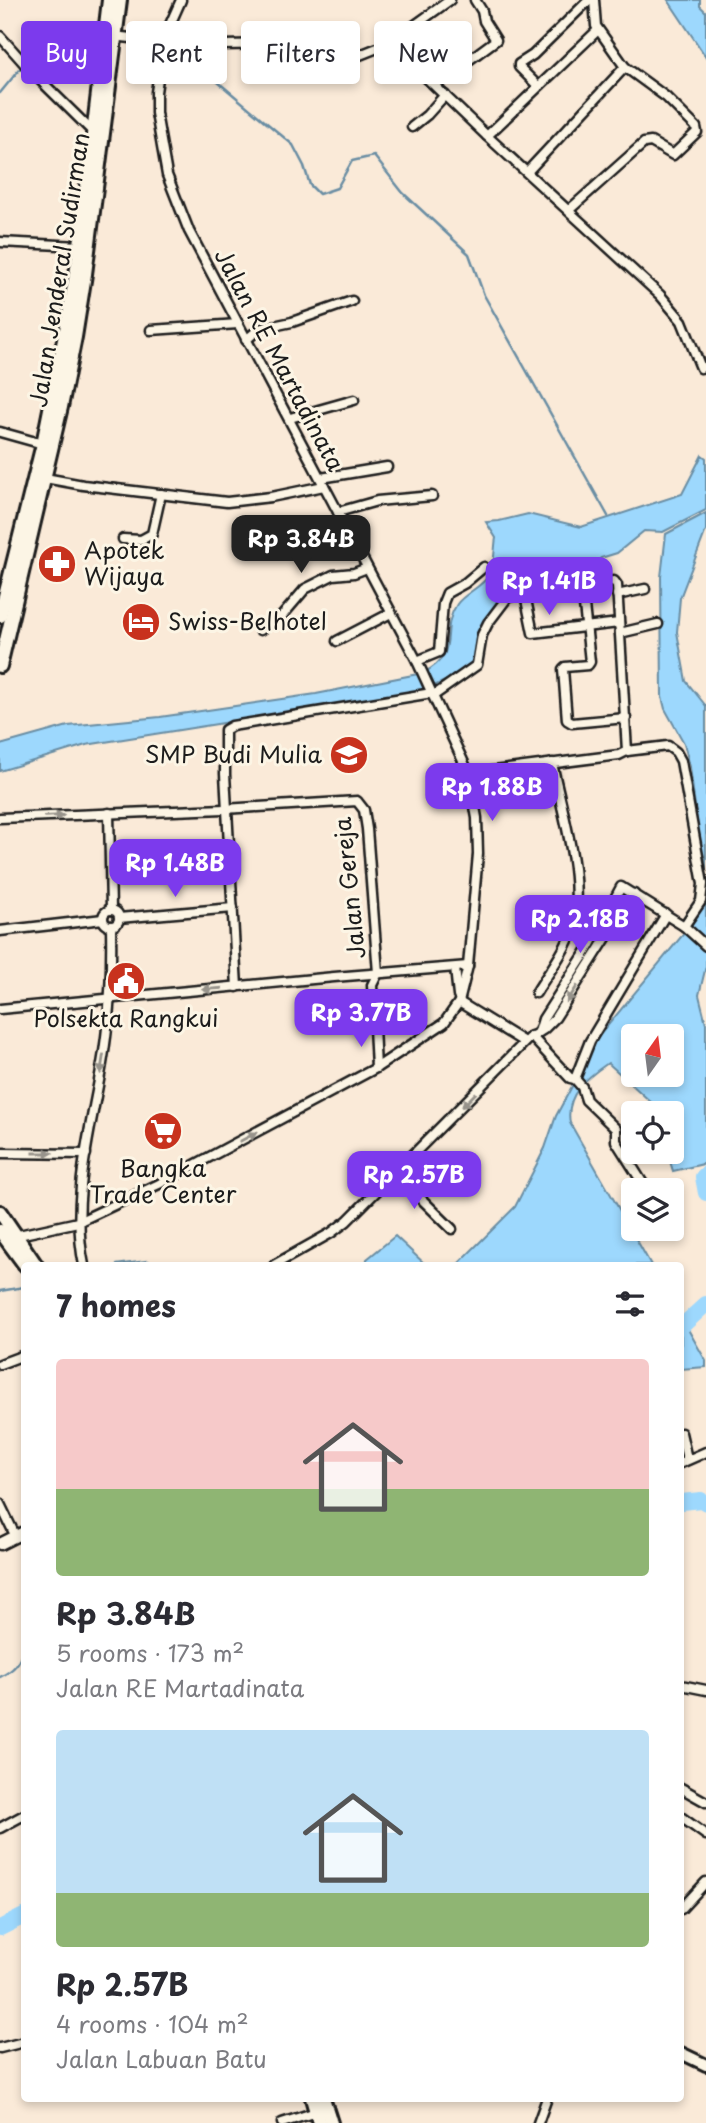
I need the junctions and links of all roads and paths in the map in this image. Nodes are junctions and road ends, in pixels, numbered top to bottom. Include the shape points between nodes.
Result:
1 (109, 0) edge
2 (120, 0) edge
3 (181, 0) edge
4 (450, 0) edge
5 (475, 0) edge
6 (592, 0) edge
7 (110, 21) edge
8 (172, 21) edge
9 (421, 21) edge
10 (112, 29) edge
11 (598, 30) junction
12 (1, 37) edge
13 (227, 43) edge
14 (374, 49) edge
15 (625, 67) junction
16 (102, 84) edge
17 (105, 84) edge
18 (157, 84) edge
19 (435, 85) joint
20 (538, 86) junction
21 (445, 95) junction
22 (412, 127) dead end
23 (93, 132) junction
24 (487, 136) junction
25 (527, 172) junction
26 (569, 210) junction
27 (0, 242) edge
28 (80, 246) junction
29 (352, 301) dead end
30 (238, 324) junction
31 (151, 330) dead end
32 (246, 340) junction
33 (701, 368) dead end
34 (354, 400) dead end
35 (290, 418) junction
36 (0, 432) edge
37 (43, 444) junction
38 (387, 467) dead end
39 (45, 478) junction
40 (323, 482) junction
41 (161, 494) junction
42 (432, 496) dead end
43 (338, 512) junction
44 (123, 539) dead end
45 (484, 567) dead end
46 (367, 568) junction
47 (645, 589) dead end
48 (524, 590) junction
49 (617, 595) junction
50 (584, 605) dead end
51 (391, 613) junction
52 (0, 616) edge
53 (658, 624) dead end
54 (587, 627) junction
55 (619, 628) junction
56 (260, 630) dead end
57 (337, 641) dead end
58 (417, 661) junction
59 (0, 666) edge
60 (432, 693) junction
61 (626, 718) junction
62 (627, 751) junction
63 (552, 763) junction
64 (469, 774) junction
65 (227, 808) junction
66 (109, 813) junction
67 (0, 818) edge
68 (634, 894) junction
69 (233, 908) junction
70 (111, 910) junction
71 (666, 914) junction
72 (119, 918) junction
73 (103, 919) junction
74 (111, 926) junction
75 (684, 926) junction
76 (0, 931) edge
77 (706, 946) edge
78 (586, 952) junction
79 (595, 957) junction
80 (468, 967) junction
81 (577, 967) junction
82 (455, 968) junction
83 (586, 972) junction
84 (378, 973) junction
85 (237, 987) junction
86 (536, 993) dead end
87 (111, 997) junction
88 (459, 1002) junction
89 (0, 1009) edge
90 (531, 1036) junction
91 (376, 1068) junction
92 (578, 1082) junction
93 (0, 1153) edge
94 (86, 1154) junction
95 (395, 1173) junction
96 (639, 1178) edge
97 (0, 1212) edge
98 (78, 1222) junction
99 (452, 1229) dead end
100 (4, 1235) edge
101 (23, 1262) edge
102 (33, 1262) edge
103 (84, 1262) edge
104 (280, 1262) edge
105 (21, 1356) edge
106 (0, 1364) edge
107 (706, 1452) edge
108 (684, 1461) edge
109 (0, 1504) edge
110 (20, 1534) edge
111 (0, 1545) edge
112 (684, 1686) edge
113 (706, 1690) edge
114 (684, 1790) edge
115 (706, 1802) edge
116 (21, 1817) edge
117 (684, 1819) edge
118 (0, 1828) edge
119 (706, 1835) edge
120 (706, 1882) edge
121 (684, 1906) edge
122 (21, 2043) edge
123 (0, 2048) edge
124 (684, 2054) edge
125 (706, 2065) edge
126 (324, 2102) edge
127 (546, 2102) edge
128 (317, 2117) edge
129 (282, 2123) edge
130 (331, 2123) edge
131 (538, 2123) edge

1 - 7 highway, Jalan Jenderal Sudirman
2 - 10 highway, Jalan Jenderal Sudirman
3 - 8 street, Jalan RE Martadinata
4 - 9 street
5 - 19 street via 496,40
6 - 11 street
6 - 20 street via 519,64
11 - 15 street
11 - 20 street
12 - 23 street
13 - 14 street via 277,44 296,69 312,74
15 - 25 street
15 - 26 street via 666,97 697,132 673,155 651,142 644,143
16 - 23 highway, Jalan Jenderal Sudirman
17 - 39 highway, Jalan Jenderal Sudirman via 80,309
18 - 30 street, Jalan RE Martadinata via 156,113 167,175 189,231
19 - 21 street
20 - 24 street
21 - 22 street
21 - 24 street
23 - 28 highway, Jalan Jenderal Sudirman
24 - 25 street
25 - 26 street
26 - 33 street via 668,304 684,324
27 - 28 street
28 - 37 highway, Jalan Jenderal Sudirman
29 - 32 street via 259,329
30 - 31 street
30 - 32 street, Jalan RE Martadinata
32 - 35 street, Jalan RE Martadinata
34 - 35 street
35 - 40 street, Jalan RE Martadinata
36 - 37 street
37 - 52 highway, Jalan Jenderal Sudirman
38 - 40 street
39 - 41 street
39 - 59 highway, Jalan Jenderal Sudirman
40 - 41 street via 232,502
40 - 43 street, Jalan RE Martadinata
41 - 44 street via 152,534 141,540
42 - 43 street via 377,501
43 - 46 street, Jalan RE Martadinata
45 - 58 street via 447,593 439,652
46 - 51 street, Jalan RE Martadinata
46 - 56 street via 333,575 305,589 282,616
47 - 49 street
48 - 49 street via 614,581
48 - 54 street via 533,633
48 - 60 street via 507,598 488,623 475,667
49 - 55 street
50 - 54 street
51 - 57 street
51 - 58 street, Jalan RE Martadinata
53 - 55 street
54 - 55 street
54 - 61 street via 590,663 563,669 567,720
55 - 61 street
58 - 60 street, Jalan RE Martadinata
60 - 64 street, Jalan RE Martadinata
60 - 65 street via 228,727 223,734
61 - 62 street
62 - 63 street
62 - 75 street via 668,746 681,761 702,884 699,903
63 - 64 street
63 - 86 street via 571,854 575,908 568,939
64 - 80 street, Jalan RE Martadinata via 478,854
65 - 66 street
65 - 69 street
65 - 84 street, Jalan Gereja via 357,801 364,810 367,829
67 -> 66 street
66 - 70 street
68 - 71 street
68 - 78 street via 621,887
68 - 79 street
69 - 72 street
69 - 85 street
70 - 72 street
70 - 73 street
71 - 75 street
71 - 92 street via 590,1041
72 - 74 street
73 - 74 street
73 - 76 street
74 - 87 street
75 - 77 street
78 - 79 street
78 - 81 street
79 - 83 street
80 - 82 street
80 - 88 street, Jalan RE Martadinata
81 - 83 street
81 - 90 street
82 - 84 street
82 - 88 street
83 -> 90 street via 555,1018
84 - 85 street
84 - 91 street, Jalan Gereja via 372,985
85 -> 87 street
87 - 89 street
87 -> 94 street
88 - 90 street
88 - 91 street via 440,1028
90 - 92 street
90 -> 95 street
98 -> 91 street
92 - 96 street via 586,1100 616,1129 616,1142
93 -> 94 street
94 - 98 street
95 - 99 street
95 - 104 street via 340,1226
97 - 100 highway
98 - 100 street
98 - 103 street
100 - 101 highway
100 - 102 highway
105 - 106 street
107 - 108 street
109 - 110 street
110 - 111 street
112 - 113 street
114 - 115 street
116 - 118 street
117 - 119 street
120 - 121 street
122 - 123 street
124 - 125 main road
126 - 130 highway
127 - 131 street
128 - 129 street

